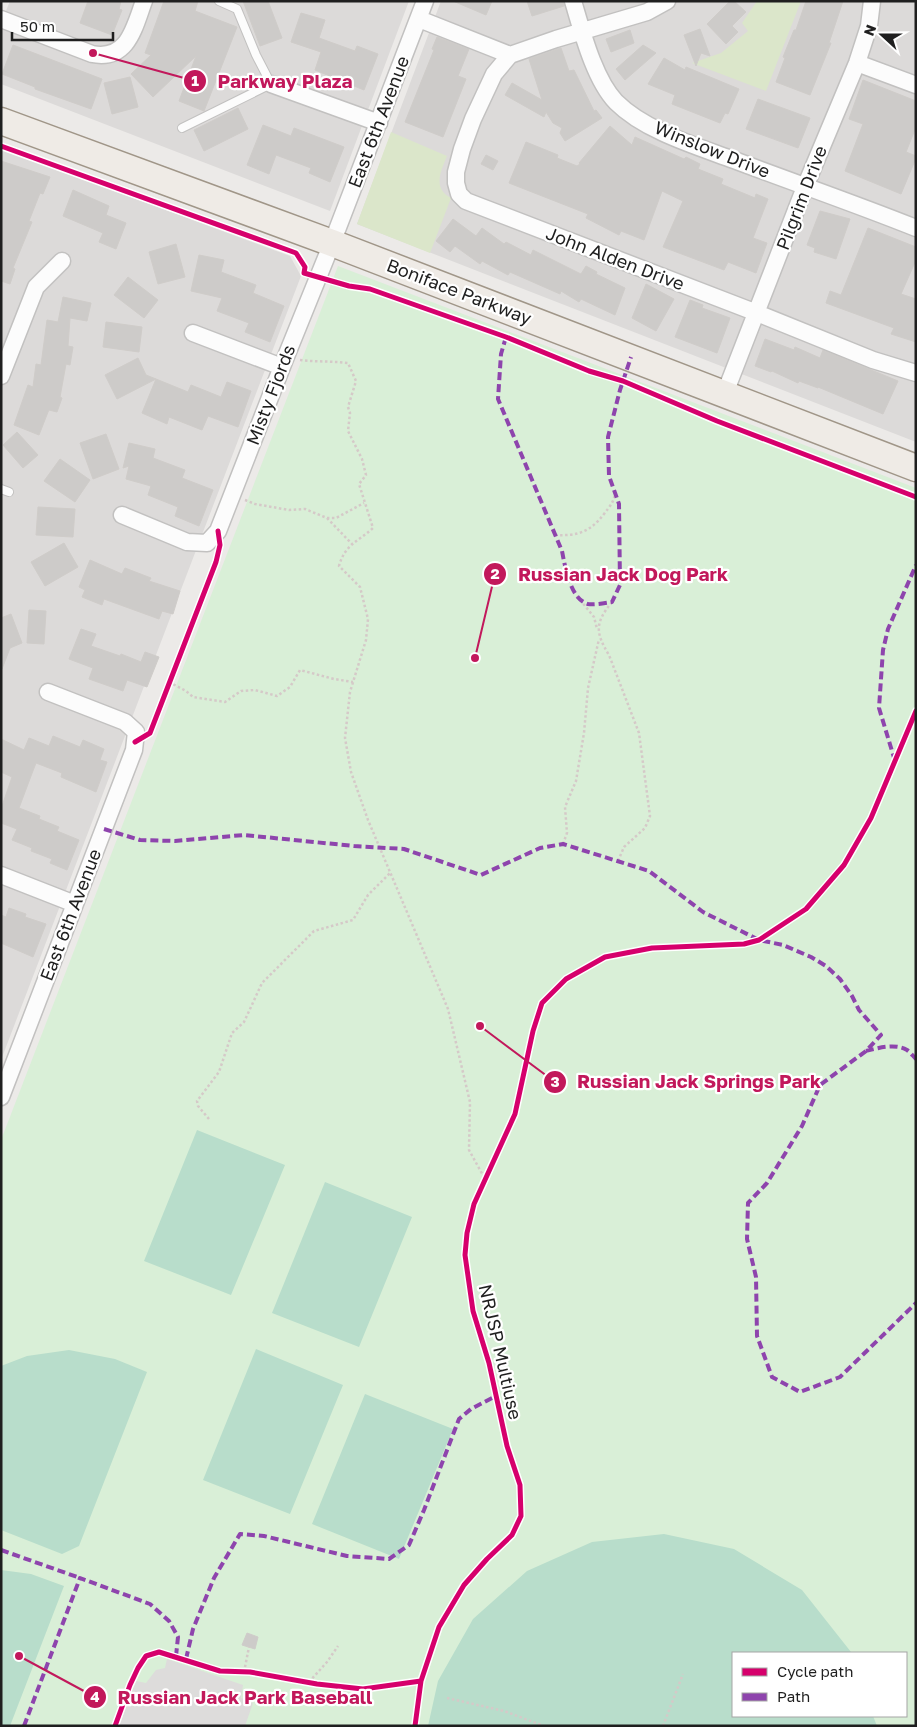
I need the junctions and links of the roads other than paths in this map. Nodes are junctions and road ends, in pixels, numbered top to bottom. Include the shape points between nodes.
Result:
1 (144, 1) edge
2 (219, 1) edge
3 (425, 1) edge
4 (573, 1) edge
5 (667, 1) edge
6 (872, 1) edge
7 (1, 19) edge
8 (419, 19) junction
9 (582, 31) junction
10 (510, 55) junction
11 (856, 63) junction
12 (271, 84) junction
13 (916, 85) edge
14 (1, 121) edge
15 (379, 123) junction
16 (182, 128) dead end
17 (805, 187) junction
18 (916, 228) edge
19 (332, 244) junction
20 (62, 261) dead end
21 (757, 313) junction
22 (193, 333) dead end
23 (283, 363) junction
24 (916, 373) edge
25 (1, 376) edge
26 (725, 393) junction
27 (916, 468) edge
28 (122, 515) dead end
29 (48, 692) dead end
30 (1, 875) edge
31 (75, 904) junction
32 (1, 1097) edge

1 - 7 street via 130,38 118,51 103,56
2 - 12 lane via 237,9
3 - 8 street, East 6th Avenue
4 - 9 street, Winslow Drive
5 - 9 street via 647,12
6 - 11 street, Pilgrim Drive via 869,26
8 - 10 street
8 - 15 street, East 6th Avenue
9 - 10 street
9 - 17 street, Winslow Drive via 604,86 616,102 634,116 670,135
10 - 21 street, John Alden Drive via 494,74 473,119 456,172 459,194 466,200
11 - 13 street
11 - 17 street, Pilgrim Drive
12 - 15 street
12 - 16 lane
14 - 19 main road, Boniface Parkway
15 - 19 street, East 6th Avenue
17 - 18 street, Winslow Drive
17 - 21 street, Pilgrim Drive
19 - 23 street, Misty Fjords
19 - 26 main road, Boniface Parkway
20 - 25 street via 36,287
21 - 24 street, John Alden Drive via 873,360
21 - 26 street, Pilgrim Drive
22 - 23 street
23 - 28 street, Misty Fjords via 218,531 207,543 187,542
26 - 27 main road, Boniface Parkway
29 - 31 street, East 6th Avenue via 125,722 136,732 134,750
30 - 31 street
31 - 32 street, East 6th Avenue

